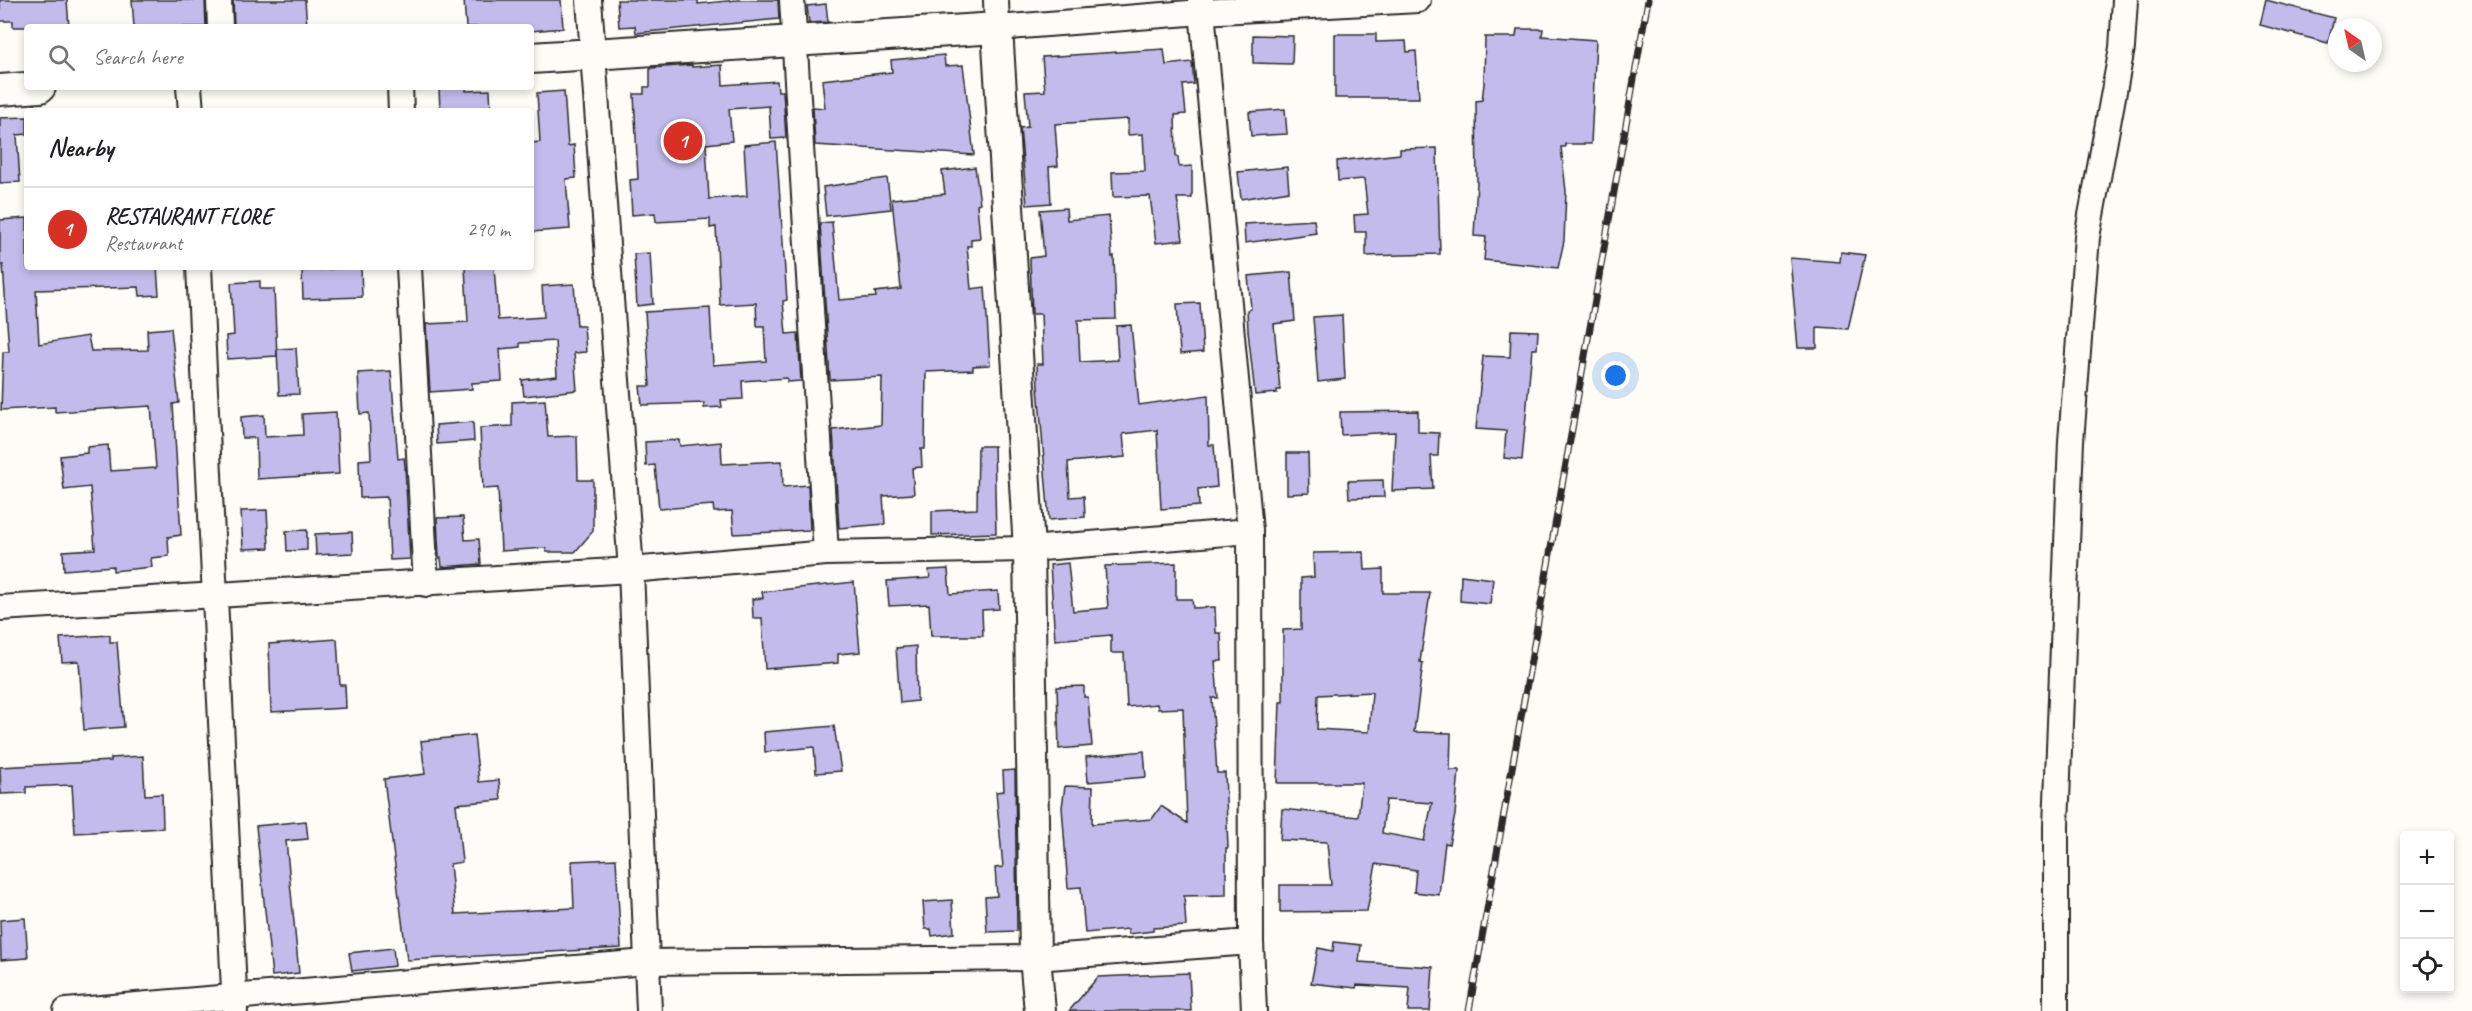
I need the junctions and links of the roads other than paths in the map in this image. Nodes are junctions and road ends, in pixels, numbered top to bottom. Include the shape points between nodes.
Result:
1 (219, 0) edge
2 (589, 0) edge
3 (792, 0) edge
4 (1418, 0) edge
5 (2125, 0) edge
6 (1201, 6) edge
7 (997, 14) edge
8 (219, 24) edge
9 (794, 41) junction
10 (594, 54) junction
11 (534, 58) edge
12 (24, 88) edge
13 (0, 90) edge
14 (189, 90) edge
15 (400, 90) edge
16 (190, 108) edge
17 (401, 108) edge
18 (199, 270) edge
19 (410, 270) edge
20 (1250, 531) junction
21 (1029, 549) junction
22 (826, 553) junction
23 (631, 570) junction
24 (426, 584) junction
25 (216, 595) junction
26 (0, 608) edge
27 (1251, 942) junction
28 (1035, 958) junction
29 (645, 963) junction
30 (234, 1004) edge
31 (66, 1011) edge
32 (648, 1011) edge
33 (1040, 1011) edge
34 (1254, 1011) edge
35 (2056, 1011) edge

1 - 8 street
2 - 10 street
3 - 9 street
4 - 6 street
5 - 35 street via 2122,48 2087,237 2071,441 2056,826
6 - 7 street
6 - 20 street
7 - 9 street
7 - 21 street
9 - 10 street
9 - 22 street
10 - 11 street
10 - 23 street
12 - 13 street
14 - 16 street
15 - 17 street
18 - 25 street
19 - 24 street
20 - 21 street
20 - 27 street
21 - 22 street
21 - 28 street
22 - 23 street
23 - 24 street
23 - 29 street
24 - 25 street
25 - 26 street
25 - 30 street
27 - 28 street
27 - 34 street
28 - 29 street
28 - 33 street
29 - 30 street
29 - 32 street
30 - 31 street

